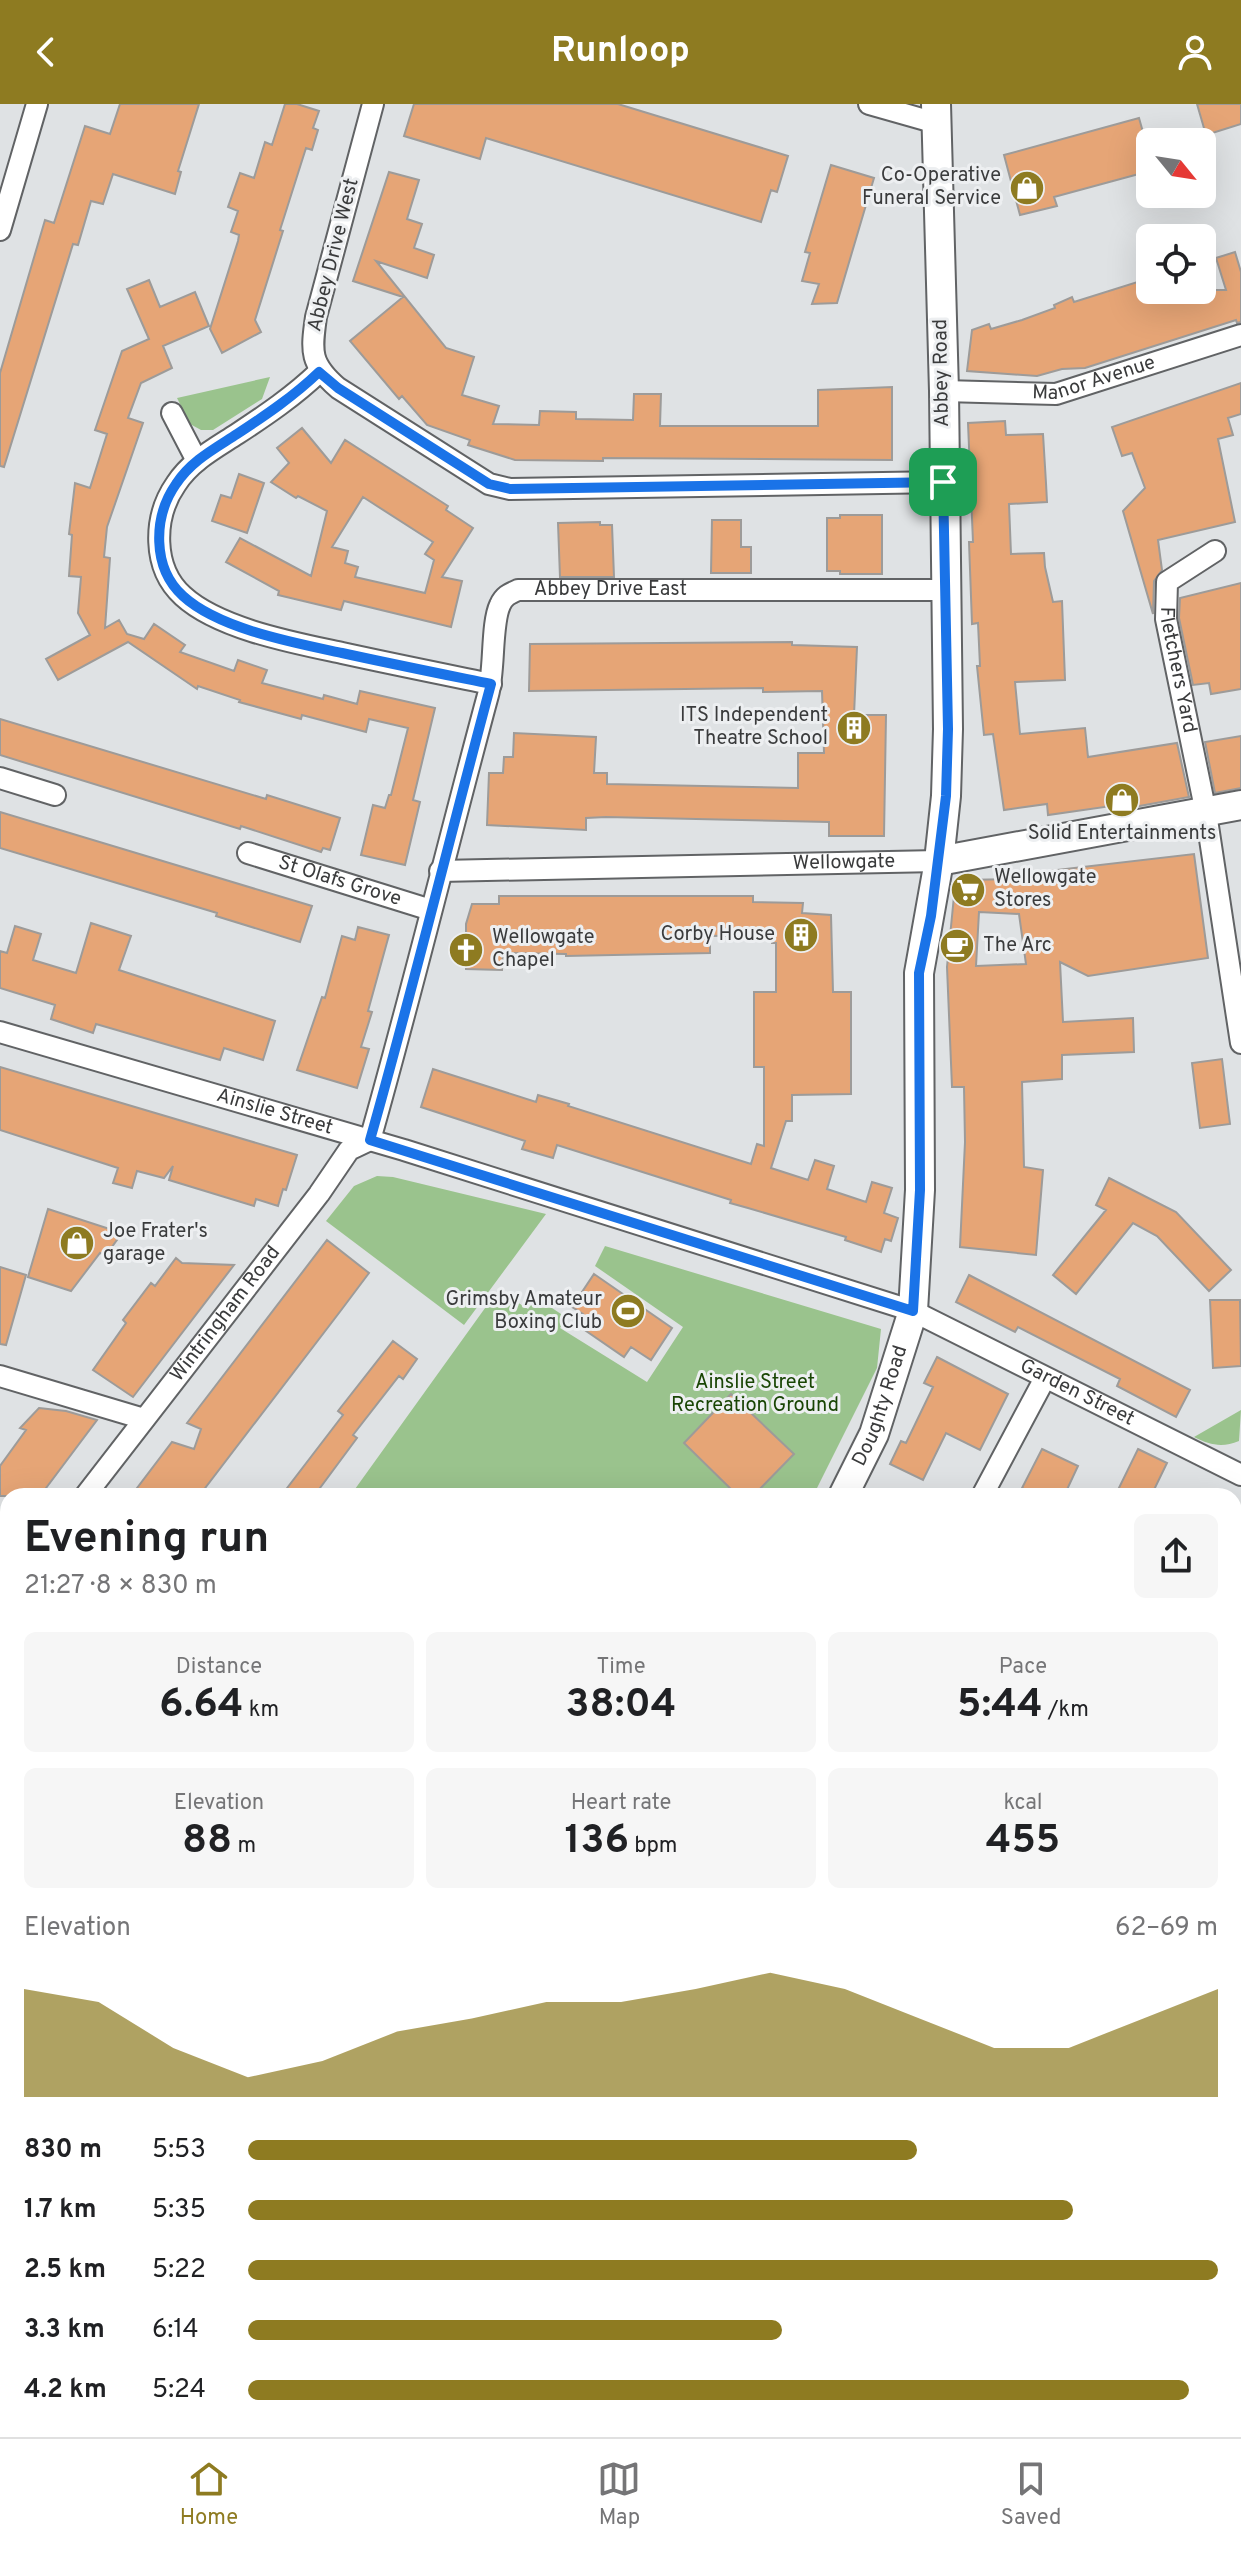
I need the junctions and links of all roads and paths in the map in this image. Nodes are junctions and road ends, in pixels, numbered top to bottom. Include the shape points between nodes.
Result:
1 (37, 104) edge
2 (373, 104) edge
3 (869, 104) edge
4 (936, 114) edge
5 (0, 230) edge
6 (1241, 335) edge
7 (319, 372) junction
8 (944, 391) junction
9 (172, 413) dead end
10 (197, 461) junction
11 (943, 482) junction
12 (1215, 551) dead end
13 (945, 590) junction
14 (491, 684) junction
15 (0, 778) edge
16 (55, 795) dead end
17 (1241, 805) edge
18 (1206, 813) junction
19 (248, 853) dead end
20 (939, 861) junction
21 (440, 871) junction
22 (431, 910) junction
23 (0, 1032) edge
24 (1241, 1043) edge
25 (370, 1140) junction
26 (913, 1311) junction
27 (0, 1376) edge
28 (1045, 1378) junction
29 (144, 1419) junction
30 (1241, 1475) edge
31 (91, 1488) edge
32 (847, 1488) edge
33 (986, 1488) edge

1 - 5 street
2 - 7 street, Abbey Drive West via 316,317 312,341
3 - 4 street
4 - 8 street, Abbey Road
6 - 8 street, Manor Avenue via 1056,394
7 - 10 street via 296,395
7 - 11 street via 489,484 510,489
8 - 11 street, Abbey Road
9 - 10 street
10 - 14 street via 174,487 159,533 163,566 195,605 283,640
11 - 13 street, Abbey Road
12 - 18 street, Fletchers Yard via 1167,582 1166,619
13 - 14 street, Abbey Drive East via 518,590 498,607
13 - 20 street, Abbey Road via 948,729
14 - 21 street, Abbey Drive East
15 - 16 street
17 - 18 street, Wellowgate
18 - 20 street, Wellowgate
18 - 24 street
19 - 22 street, St Olafs Grove
20 - 21 street, Wellowgate
20 - 26 street, Abbey Road via 919,973 920,1190
21 - 22 street, Abbey Drive East
22 - 25 street, Abbey Drive East
23 - 25 street, Ainslie Street
25 - 26 street, Ainslie Street
25 - 29 street, Wintringham Road via 349,1150
26 - 28 street, Garden Street
26 - 32 street, Doughty Road via 874,1434
27 - 29 street
28 - 30 street, Garden Street
28 - 33 street
29 - 31 street, Wintringham Road

